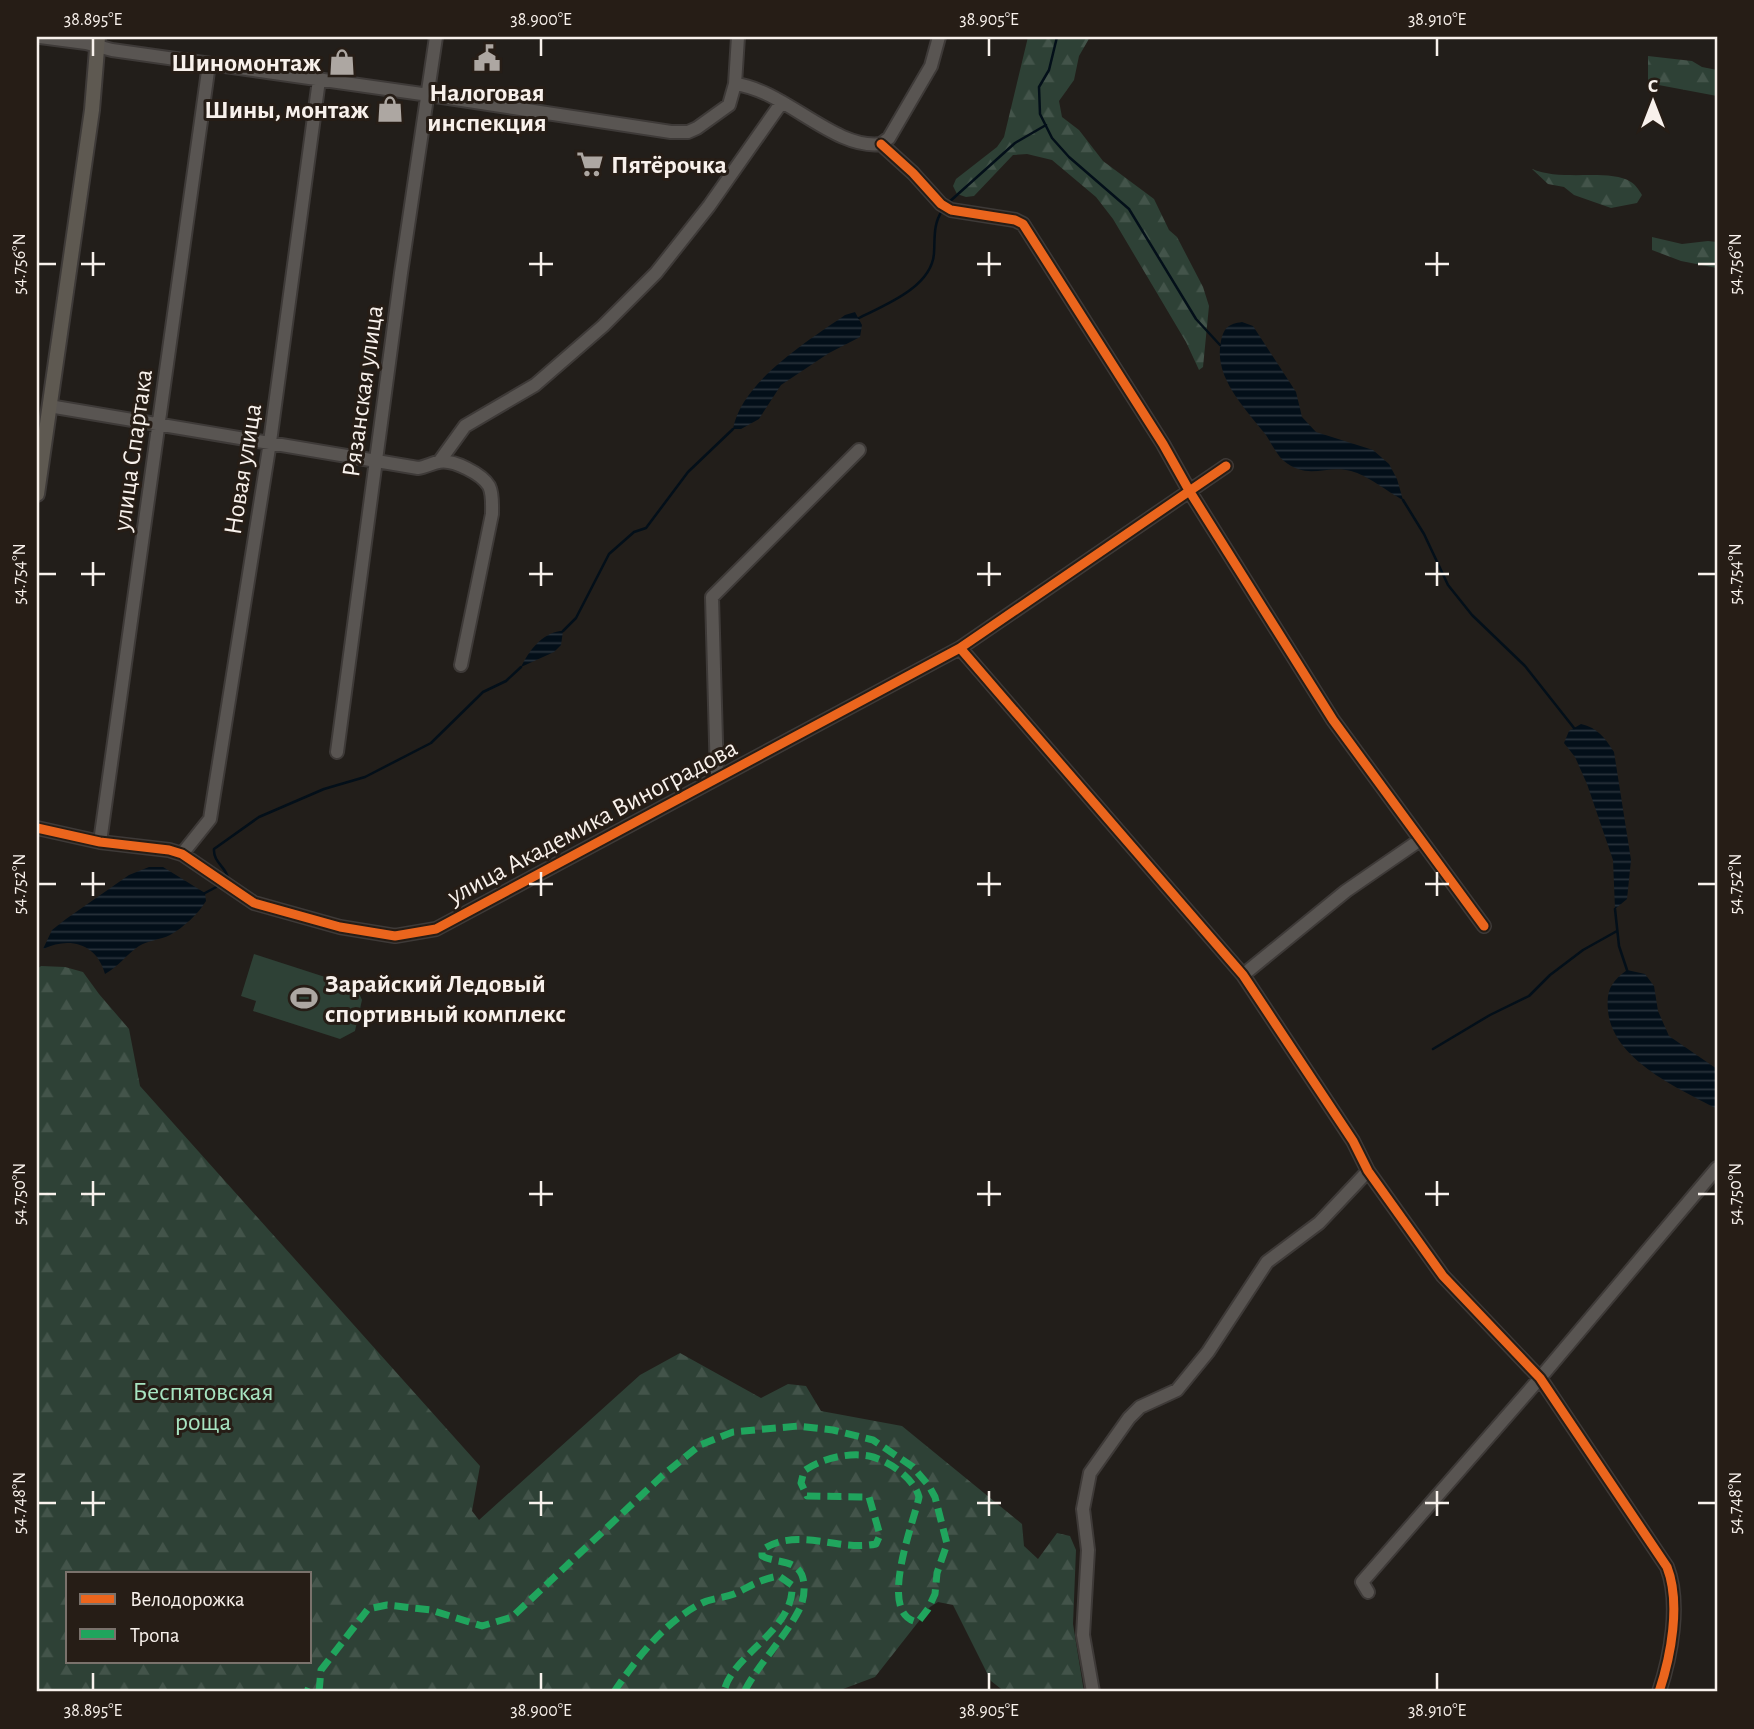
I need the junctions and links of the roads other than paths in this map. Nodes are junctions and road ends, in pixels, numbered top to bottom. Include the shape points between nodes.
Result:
1 (40, 37) edge
2 (436, 37) edge
3 (738, 37) edge
4 (939, 37) edge
5 (98, 41) edge
6 (209, 64) junction
7 (319, 80) junction
8 (735, 83) junction
9 (429, 94) junction
10 (782, 102) junction
11 (881, 144) junction
12 (49, 406) junction
13 (158, 424) junction
14 (270, 442) junction
15 (859, 450) dead end
16 (376, 461) junction
17 (439, 461) junction
18 (1226, 466) dead end
19 (1190, 492) junction
20 (37, 494) edge
21 (960, 648) junction
22 (461, 665) dead end
23 (337, 752) dead end
24 (717, 777) junction
25 (37, 828) edge
26 (1420, 840) junction
27 (100, 842) junction
28 (182, 854) junction
29 (1484, 926) dead end
30 (1243, 975) junction
31 (1717, 1168) edge
32 (1368, 1171) junction
33 (1540, 1378) junction
34 (1368, 1592) dead end
35 (1093, 1692) edge
36 (1659, 1692) edge

1 - 5 street
2 - 9 street, Рязанская улица
3 - 8 street
4 - 11 street via 932,66
5 - 6 street via 112,50
5 - 12 main road
6 - 7 street
6 - 13 street, улица Спартака
7 - 9 street
7 - 14 street, Новая улица
8 - 9 street via 729,105 688,132
8 - 10 street
9 - 16 street, Рязанская улица
10 - 11 street via 853,142
10 - 17 street via 656,273 535,385 465,426
11 - 19 street via 951,210 1023,224
12 - 13 street
12 - 20 main road
13 - 14 street
13 - 27 street, улица Спартака
14 - 16 street
14 - 28 street, Новая улица via 210,819
15 - 24 street, улица Академика Виноградова via 712,597
16 - 17 street via 418,468
16 - 23 street, Рязанская улица
17 - 22 street via 470,470 488,484 492,498
18 - 19 street, улица Академика Виноградова
19 - 21 street, улица Академика Виноградова
19 - 26 street via 1332,720
21 - 24 street, улица Академика Виноградова
21 - 30 street
24 - 28 street, улица Академика Виноградова via 436,929 395,936 340,927 254,903
25 - 27 street
26 - 29 street
26 - 30 street via 1346,891
27 - 28 street
30 - 32 street
31 - 33 street
32 - 33 street via 1443,1276
32 - 35 street via 1319,1223 1267,1262 1178,1390 1139,1407 1090,1473 1083,1509 1088,1549 1083,1636
33 - 34 street via 1362,1582
33 - 36 street via 1667,1567 1674,1604 1668,1665

